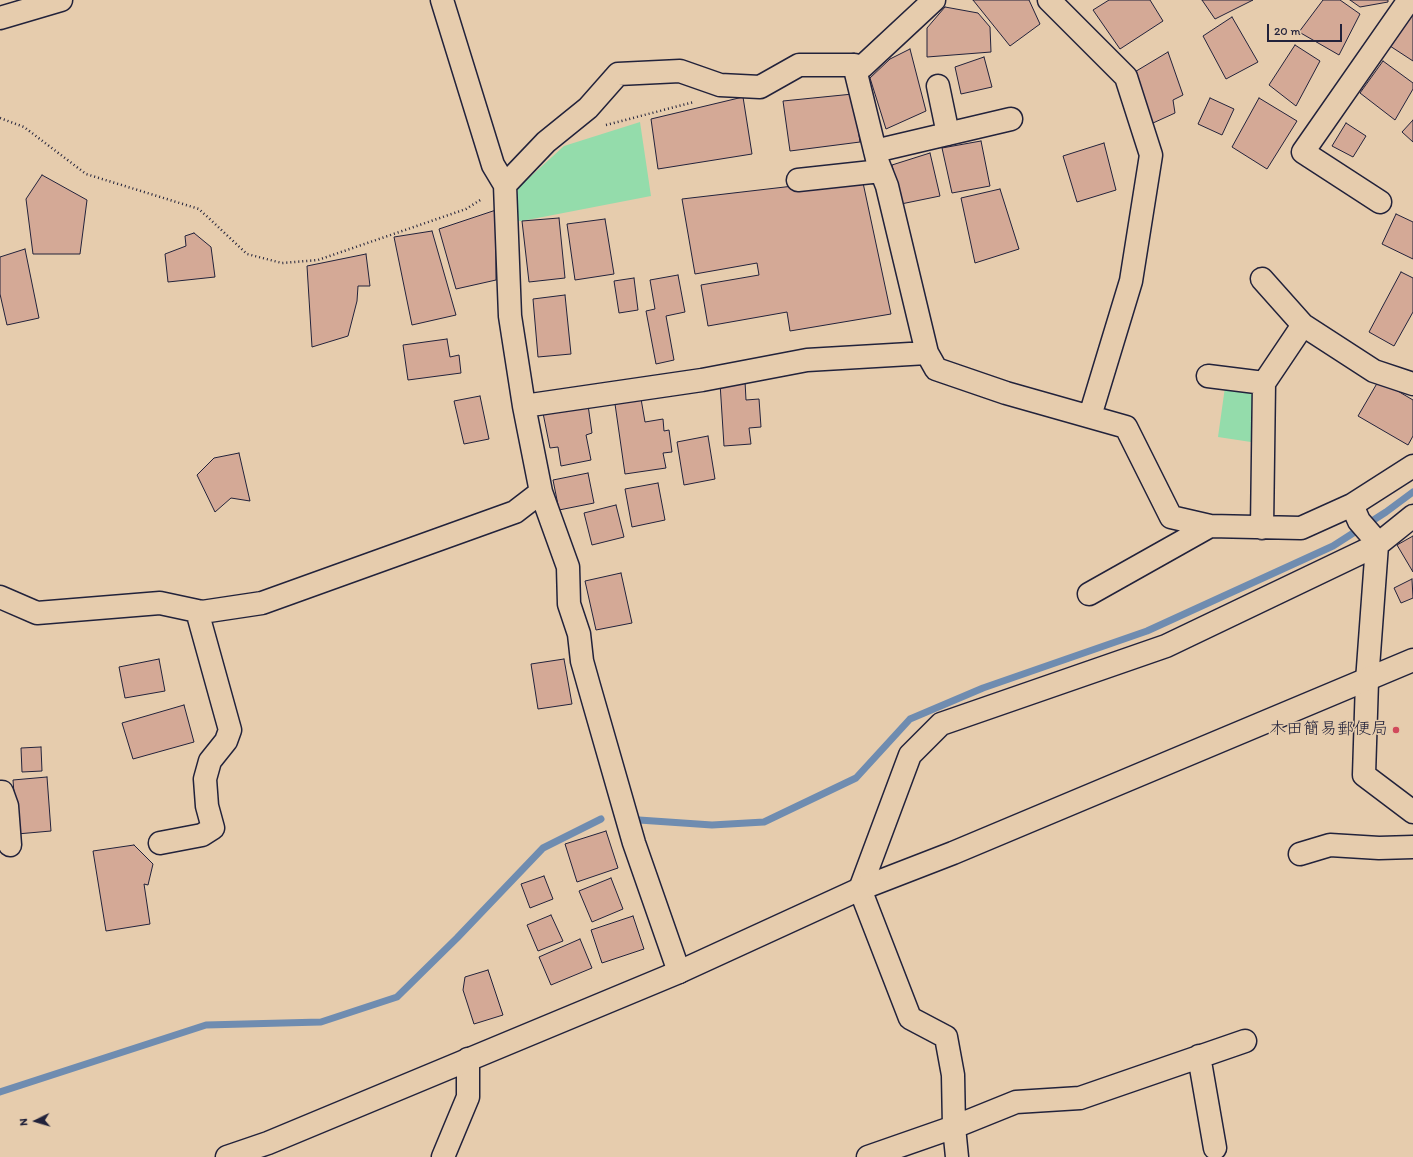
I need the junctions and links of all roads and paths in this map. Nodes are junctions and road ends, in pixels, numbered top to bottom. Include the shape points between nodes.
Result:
1 (61, 0) edge
2 (442, 0) edge
3 (934, 0) edge
4 (1049, 0) edge
5 (1409, 0) edge
6 (0, 18) edge
7 (854, 64) junction
8 (938, 86) dead end
9 (699, 101) dead end
10 (0, 118) edge
11 (1011, 119) dead end
12 (600, 127) dead end
13 (948, 134) junction
14 (875, 151) junction
15 (881, 171) junction
16 (798, 180) dead end
17 (505, 185) junction
18 (1380, 202) dead end
19 (1262, 279) dead end
20 (1303, 326) junction
21 (927, 353) junction
22 (1208, 376) dead end
23 (1264, 383) junction
24 (1413, 384) edge
25 (524, 406) junction
26 (1090, 416) junction
27 (1413, 466) edge
28 (541, 492) junction
29 (1413, 516) edge
30 (1210, 526) junction
31 (1365, 527) junction
32 (1262, 528) junction
33 (1089, 594) dead end
34 (0, 597) edge
35 (197, 611) junction
36 (1413, 660) edge
37 (1367, 681) junction
38 (0, 792) edge
39 (1413, 812) edge
40 (160, 843) dead end
41 (10, 845) dead end
42 (1413, 847) edge
43 (1300, 854) dead end
44 (860, 889) junction
45 (679, 972) junction
46 (1245, 1040) dead end
47 (1199, 1056) junction
48 (468, 1058) junction
49 (954, 1127) junction
50 (1215, 1148) dead end
51 (227, 1157) edge
52 (443, 1157) edge
53 (868, 1157) edge
54 (957, 1157) edge

1 - 6 street
2 - 17 street via 494,165
3 - 7 street via 862,67
4 - 26 street via 1126,77 1151,156 1131,281
5 - 18 street via 1303,152
7 - 14 street
7 - 17 street via 799,65 760,87 720,85 680,71 618,74 588,108 546,142
8 - 13 street
9 - 12 path
10 - 17 path via 24,127 86,174 199,209 247,254 282,263 318,260 466,209
11 - 13 street
13 - 14 street
14 - 15 street
15 - 16 street
15 - 21 street
17 - 25 street via 510,316
19 - 20 street
20 - 23 street
20 - 24 street via 1374,371
21 - 25 street via 807,360 702,380
21 - 26 street via 936,369 1006,393
22 - 23 street
23 - 32 street
25 - 28 street
26 - 30 street via 1126,427 1171,517
27 - 31 street
28 - 35 street via 515,512 262,603
28 - 45 street via 568,567 569,604 579,634 582,661 634,843
29 - 31 street
30 - 32 street
30 - 33 street
31 - 32 street
31 - 37 street
31 - 44 street via 1166,646 941,724 910,755
34 - 35 street via 36,613 160,603
35 - 40 street via 230,730 226,741 210,761 205,779 206,806 213,828 202,835
36 - 37 street
37 - 39 street via 1364,775
37 - 44 street
38 - 41 street via 7,806
42 - 43 street via 1330,845
44 - 45 street
44 - 49 street via 910,1018 946,1037 953,1075
45 - 48 street
46 - 47 street
47 - 49 street via 1080,1098 1016,1102
47 - 50 street
48 - 51 street via 268,1143
48 - 52 street via 468,1097
49 - 53 street
49 - 54 street

